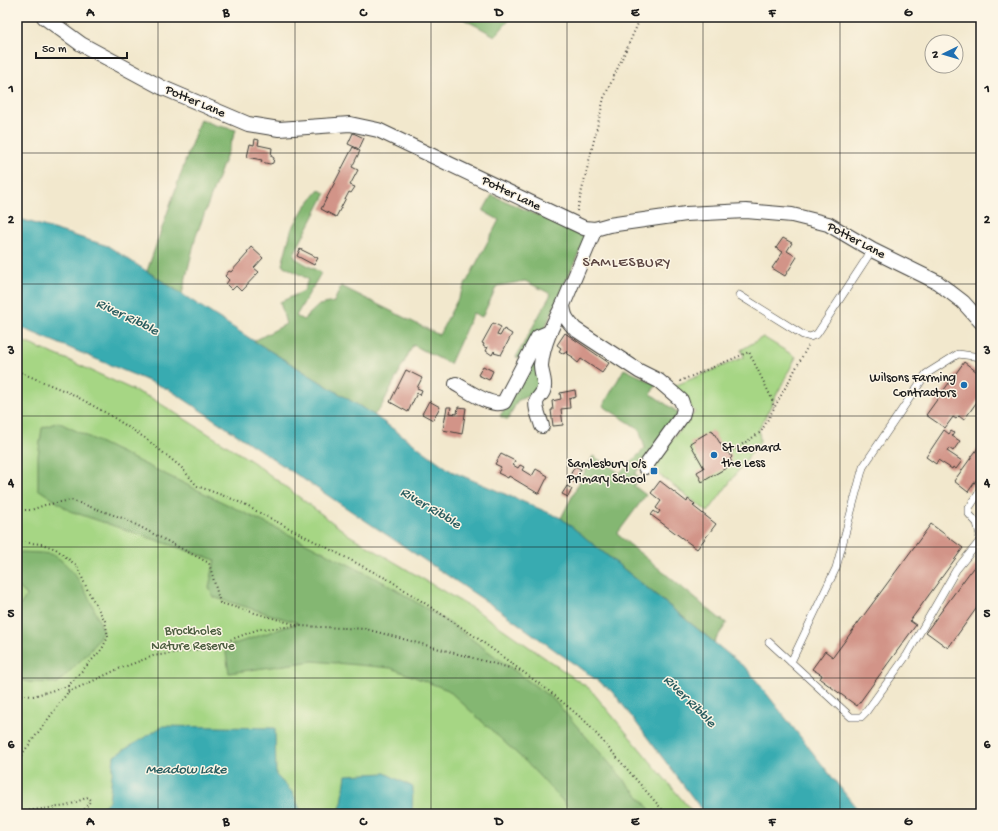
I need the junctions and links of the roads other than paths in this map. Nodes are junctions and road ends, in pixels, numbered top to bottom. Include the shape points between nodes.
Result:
1 (44, 17) edge
2 (595, 229) junction
3 (872, 250) junction
4 (739, 295) dead end
5 (563, 305) junction
6 (981, 322) edge
7 (550, 332) junction
8 (981, 357) edge
9 (456, 384) dead end
10 (542, 426) dead end
11 (645, 466) dead end
12 (981, 490) edge
13 (769, 642) dead end
14 (791, 662) junction

1 - 2 street, Potter Lane via 81,44 161,87 248,124 279,129 350,124 378,130 574,224
2 - 3 street, Potter Lane via 686,214 746,210 792,214 828,224
2 - 5 street
3 - 4 lane via 817,334 810,337
3 - 6 street, Potter Lane via 937,282 963,302
5 - 7 street
5 - 11 street via 564,315 575,329 639,371 659,381 681,400 684,409 682,416
7 - 9 street via 538,337 504,402 492,403
7 - 10 street via 541,367 544,390 536,401 536,410
8 - 14 lane via 958,354 926,374 863,467 836,568
12 - 14 lane via 969,514 977,523 979,542 956,570 907,655 861,717 852,717
13 - 14 lane

